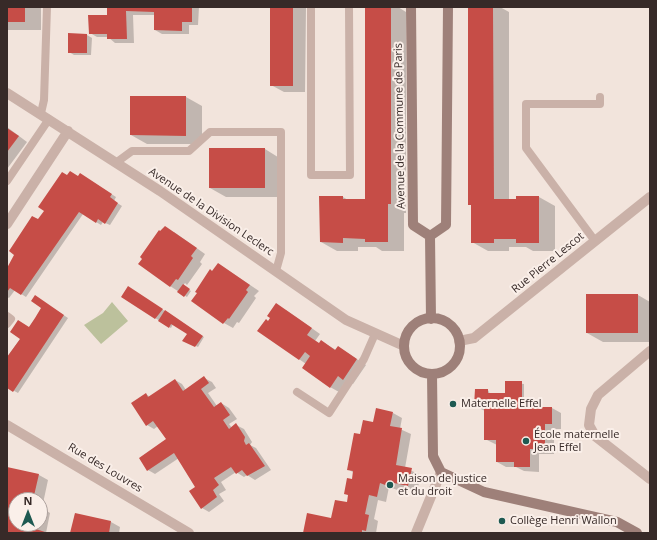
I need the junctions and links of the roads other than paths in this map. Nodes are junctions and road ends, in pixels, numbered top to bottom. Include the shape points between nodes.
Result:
1 (47, 7) edge
2 (311, 7) edge
3 (349, 7) edge
4 (411, 7) edge
5 (448, 7) edge
6 (7, 93) edge
7 (600, 97) dead end
8 (45, 116) junction
9 (68, 131) junction
10 (117, 162) junction
11 (7, 180) edge
12 (650, 197) edge
13 (7, 224) edge
14 (430, 236) junction
15 (595, 241) junction
16 (276, 271) junction
17 (7, 316) edge
18 (431, 319) junction
19 (7, 324) edge
20 (375, 334) junction
21 (459, 341) junction
22 (404, 346) junction
23 (650, 351) edge
24 (432, 374) junction
25 (297, 392) dead end
26 (7, 425) edge
27 (441, 472) junction
28 (650, 479) edge
29 (189, 533) edge
30 (416, 533) edge
31 (637, 533) edge

1 - 8 lane
2 - 3 lane via 311,175 350,175
4 - 14 street, Avenue de la Commune de Paris via 414,225
5 - 14 street via 446,225
6 - 8 street, Avenue de la Division Leclerc
7 - 15 lane via 600,104 526,104 526,148
8 - 9 street, Avenue de la Division Leclerc
8 - 11 lane
9 - 10 street, Avenue de la Division Leclerc
9 - 13 street
10 - 16 street, Avenue de la Division Leclerc
10 - 16 lane via 132,151 189,151 210,132 281,132 281,253
12 - 15 street, Rue Pierre Lescot
14 - 18 street
15 - 21 street, Rue Pierre Lescot via 474,338
16 - 20 street, Avenue de la Division Leclerc via 346,320
17 - 19 lane via 11,319
18 - 21 street via 441,320 449,325
18 - 22 street via 419,322 409,330
20 - 22 street, Avenue de la Division Leclerc
20 - 25 lane via 364,359 329,413
21 - 24 street via 459,349 453,364
22 - 24 street via 409,363 423,373
23 - 28 street via 598,395 591,409 589,425 595,436
24 - 27 street via 433,456
26 - 29 street, Rue des Louvres
27 - 30 street
27 - 31 street via 484,492 617,522

